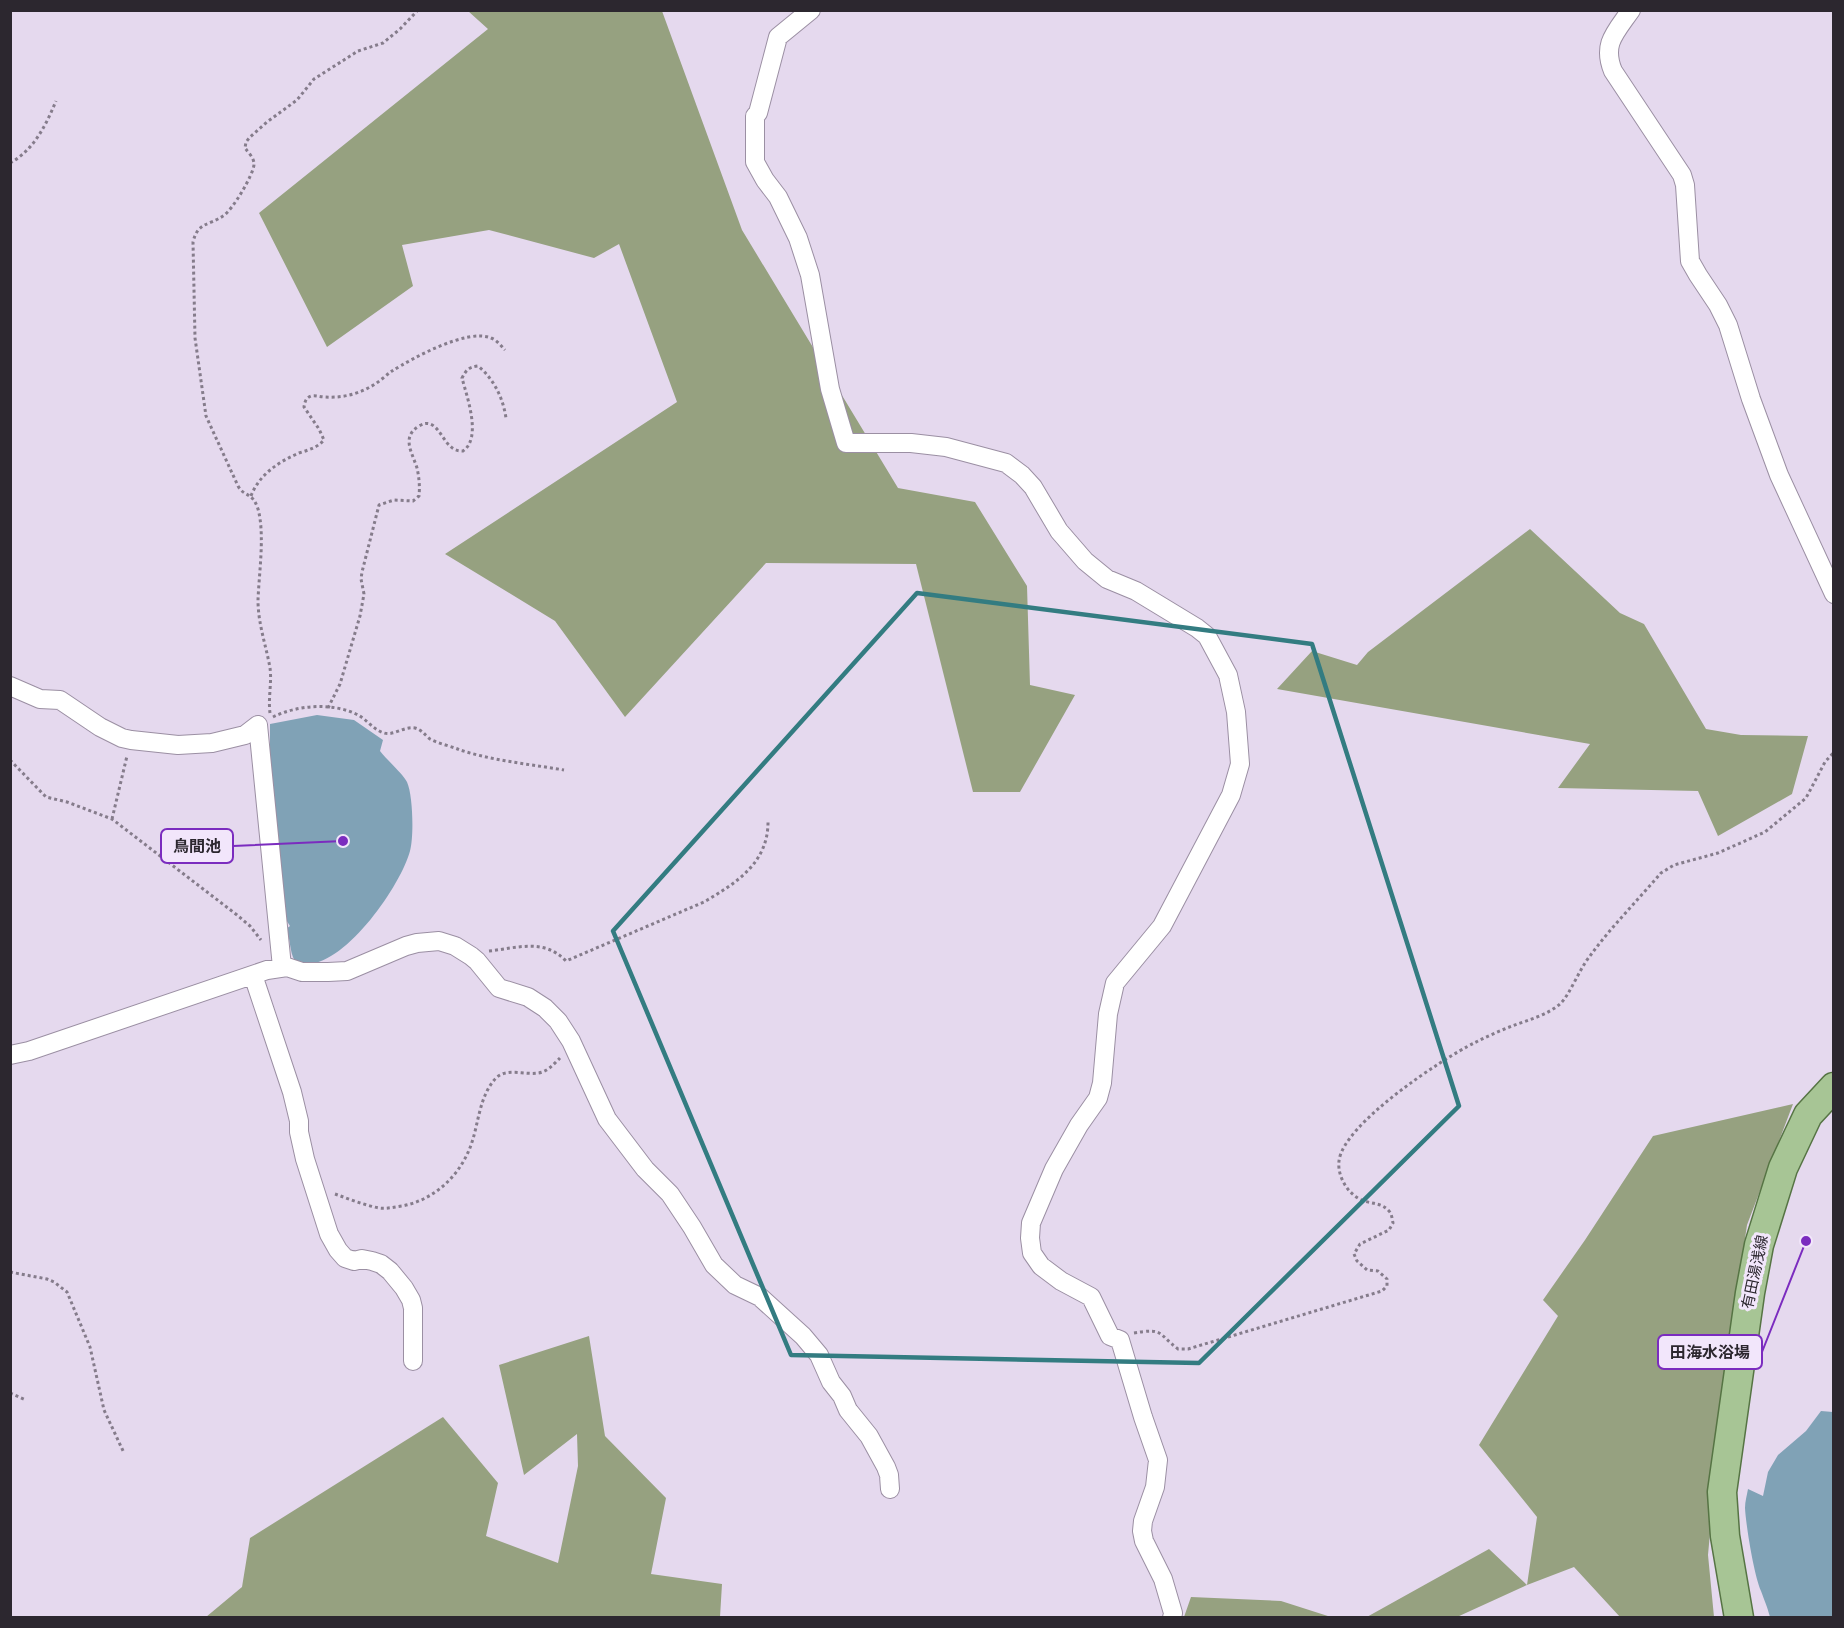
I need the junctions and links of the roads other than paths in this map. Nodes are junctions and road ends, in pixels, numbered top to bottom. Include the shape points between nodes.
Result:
1 (811, 10) edge
2 (1630, 10) edge
3 (1833, 594) edge
4 (10, 686) edge
5 (280, 968) junction
6 (253, 975) junction
7 (10, 1055) edge
8 (1833, 1087) edge
9 (413, 1361) dead end
10 (890, 1489) dead end
11 (1172, 1617) edge
12 (1739, 1617) edge

1 - 11 street via 778,37 755,116 755,162 798,238 810,275 830,389 846,443 946,447 1006,463 1033,487 1059,531 1085,561 1107,579 1136,591 1197,628 1207,636 1228,675 1240,764 1231,795 1162,926 1115,983 1098,1098 1054,1169 1031,1223 1030,1238 1032,1253 1041,1266 1091,1297 1110,1336 1120,1340 1158,1460 1142,1531 1163,1579
2 - 3 street via 1611,42 1610,63 1682,176 1690,261 1728,325 1779,475
4 - 5 street via 40,699 60,700 100,727 131,740 212,744 245,735 264,722
5 - 6 street
5 - 10 street via 302,972 347,970 406,946 429,941 448,943 477,961 499,988 528,997 545,1008 571,1041 607,1119 645,1169 670,1194 714,1265 735,1285 760,1298 819,1355 831,1382 886,1467
6 - 7 street
6 - 9 street via 292,1092 311,1179 329,1234 345,1258 381,1264 398,1280 413,1308
8 - 12 main road, 有田湯浅線 via 1808,1115 1783,1168 1762,1234 1750,1293 1722,1492

